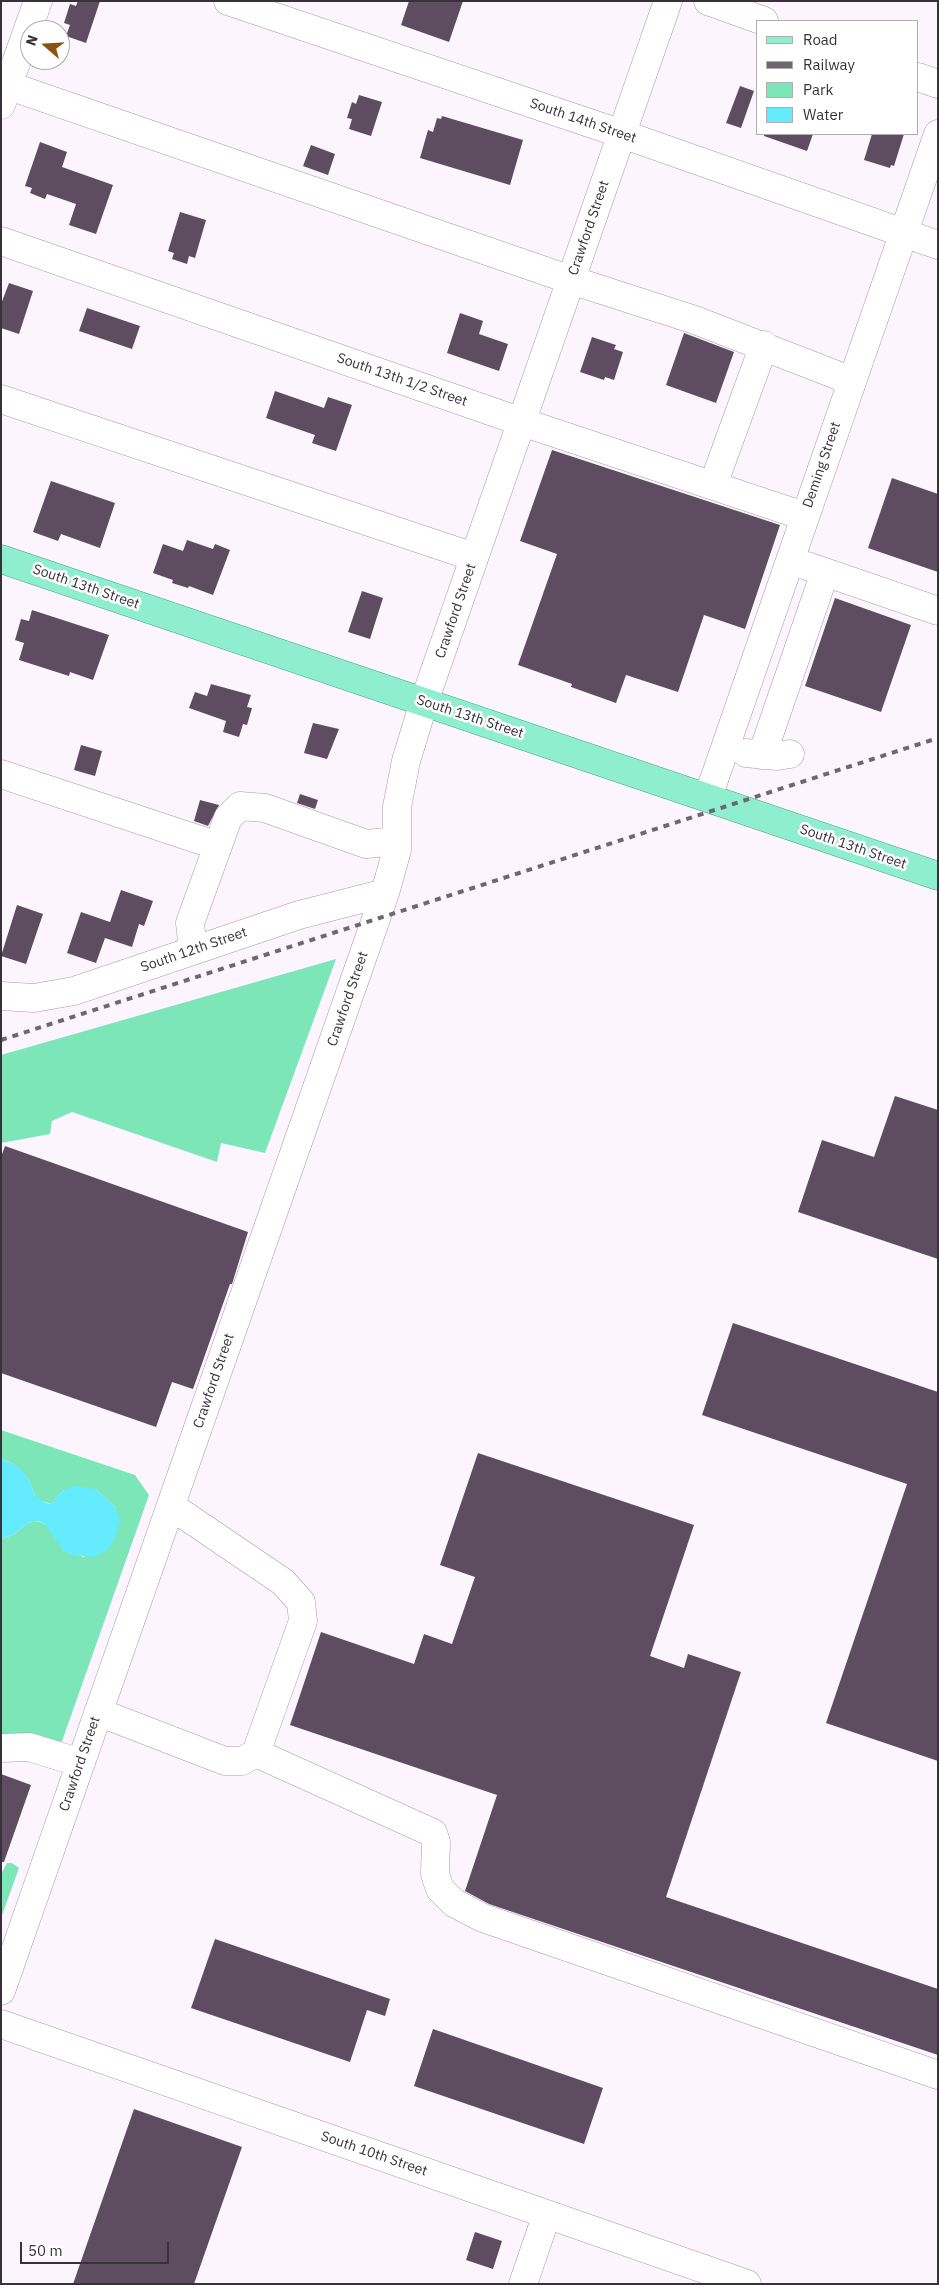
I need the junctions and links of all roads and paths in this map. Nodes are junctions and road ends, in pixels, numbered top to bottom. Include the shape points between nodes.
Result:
1 (38, 1) edge
2 (228, 1) edge
3 (668, 1) edge
4 (708, 1) edge
5 (761, 20) edge
6 (919, 76) edge
7 (938, 84) edge
8 (4, 91) edge
9 (622, 134) junction
10 (938, 134) edge
11 (903, 233) junction
12 (1, 241) edge
13 (938, 245) edge
14 (571, 280) junction
15 (764, 345) junction
16 (852, 381) junction
17 (1, 399) edge
18 (522, 422) junction
19 (714, 485) junction
20 (804, 516) junction
21 (1, 558) edge
22 (474, 558) junction
23 (789, 560) junction
24 (825, 572) junction
25 (938, 611) edge
26 (424, 702) junction
27 (724, 751) junction
28 (790, 754) dead end
29 (762, 755) junction
30 (1, 774) edge
31 (708, 797) junction
32 (396, 841) junction
33 (218, 846) junction
34 (938, 876) edge
35 (385, 894) junction
36 (193, 950) junction
37 (1, 996) edge
38 (171, 1506) junction
39 (98, 1712) junction
40 (1, 1748) edge
41 (256, 1754) junction
42 (81, 1763) junction
43 (1, 1991) edge
44 (1, 2024) edge
45 (938, 2075) edge
46 (547, 2214) junction
47 (523, 2284) edge
48 (747, 2284) edge

1 - 8 street
2 - 9 street, South 14th Street
3 - 9 street, Crawford Street
4 - 5 street
6 - 7 street
8 - 14 street
9 - 11 street, South 14th Street
9 - 14 street, Crawford Street
10 - 11 street, Deming Street
11 - 13 street, South 14th Street
11 - 16 street, Deming Street
12 - 18 street, South 13th 1/2 Street
14 - 15 street
14 - 18 street, Crawford Street
15 - 16 street via 786,357
15 - 19 street
16 - 20 street, Deming Street
17 - 22 street
18 - 19 street, South 13th 1/2 Street
18 - 22 street, Crawford Street
19 - 20 street, South 13th 1/2 Street
20 - 23 street, Deming Street
21 - 26 main road, South 13th Street
22 - 26 street, Crawford Street
23 - 24 street
23 - 27 street, Deming Street
24 - 25 street
24 - 29 street
26 - 31 main road, South 13th Street
26 - 32 street, Crawford Street via 406,761 397,807
27 - 29 street
27 - 31 street, Deming Street
28 - 29 street
30 - 33 street
31 - 34 main road, South 13th Street
32 - 33 street via 366,844 265,808 240,806 228,818
32 - 35 street, Crawford Street
33 - 36 street via 190,923
35 - 36 street, South 12th Street via 299,915
35 - 38 street, Crawford Street
36 - 37 street, South 12th Street via 74,990 34,998
38 - 39 street, Crawford Street
38 - 41 street via 283,1582 301,1602 303,1621
39 - 41 street via 225,1761 242,1760
39 - 42 street, Crawford Street
40 - 42 street via 29,1747
41 - 45 street via 433,1833 436,1842 435,1874 440,1889 454,1903 483,1918
42 - 43 street, Crawford Street
44 - 46 street, South 10th Street
46 - 47 street
46 - 48 street, South 10th Street

